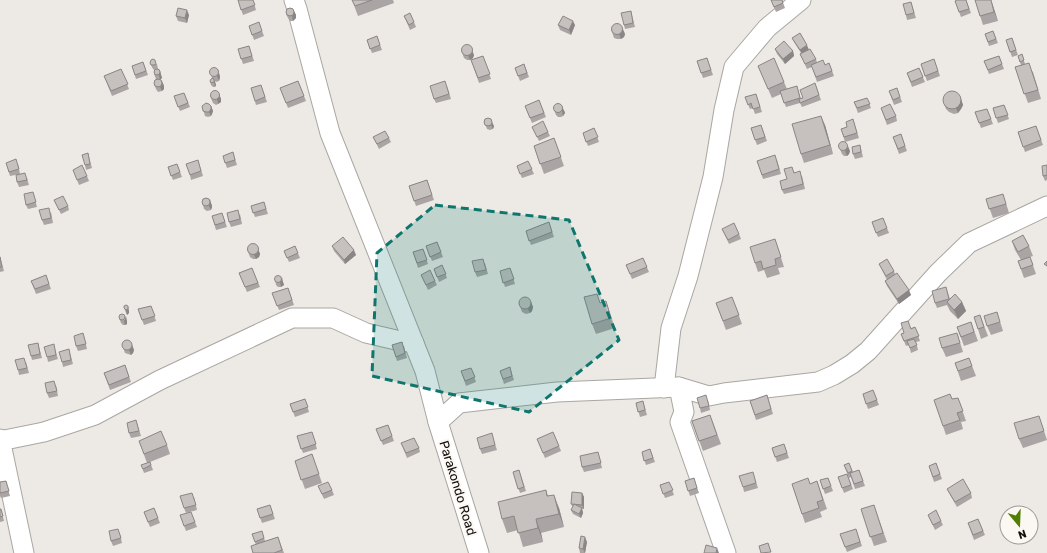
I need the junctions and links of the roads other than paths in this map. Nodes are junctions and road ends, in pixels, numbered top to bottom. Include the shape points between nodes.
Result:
1 (294, 0) edge
2 (801, 0) edge
3 (1047, 206) edge
4 (414, 343) junction
5 (671, 387) junction
6 (438, 422) junction
7 (0, 440) edge
8 (24, 553) edge
9 (479, 553) edge
10 (726, 553) edge

1 - 4 street, Parakondo Road via 330,133
2 - 5 street via 767,28 734,67 713,177 688,276 670,328
3 - 5 street via 969,244 938,273 868,351 834,375 818,382 709,396
4 - 6 street, Parakondo Road via 425,371
4 - 7 street via 366,333 333,318 292,318 160,380 95,414 44,432
5 - 6 street via 557,392 459,403
5 - 10 street via 684,412 680,422
6 - 9 street, Parakondo Road
7 - 8 street

